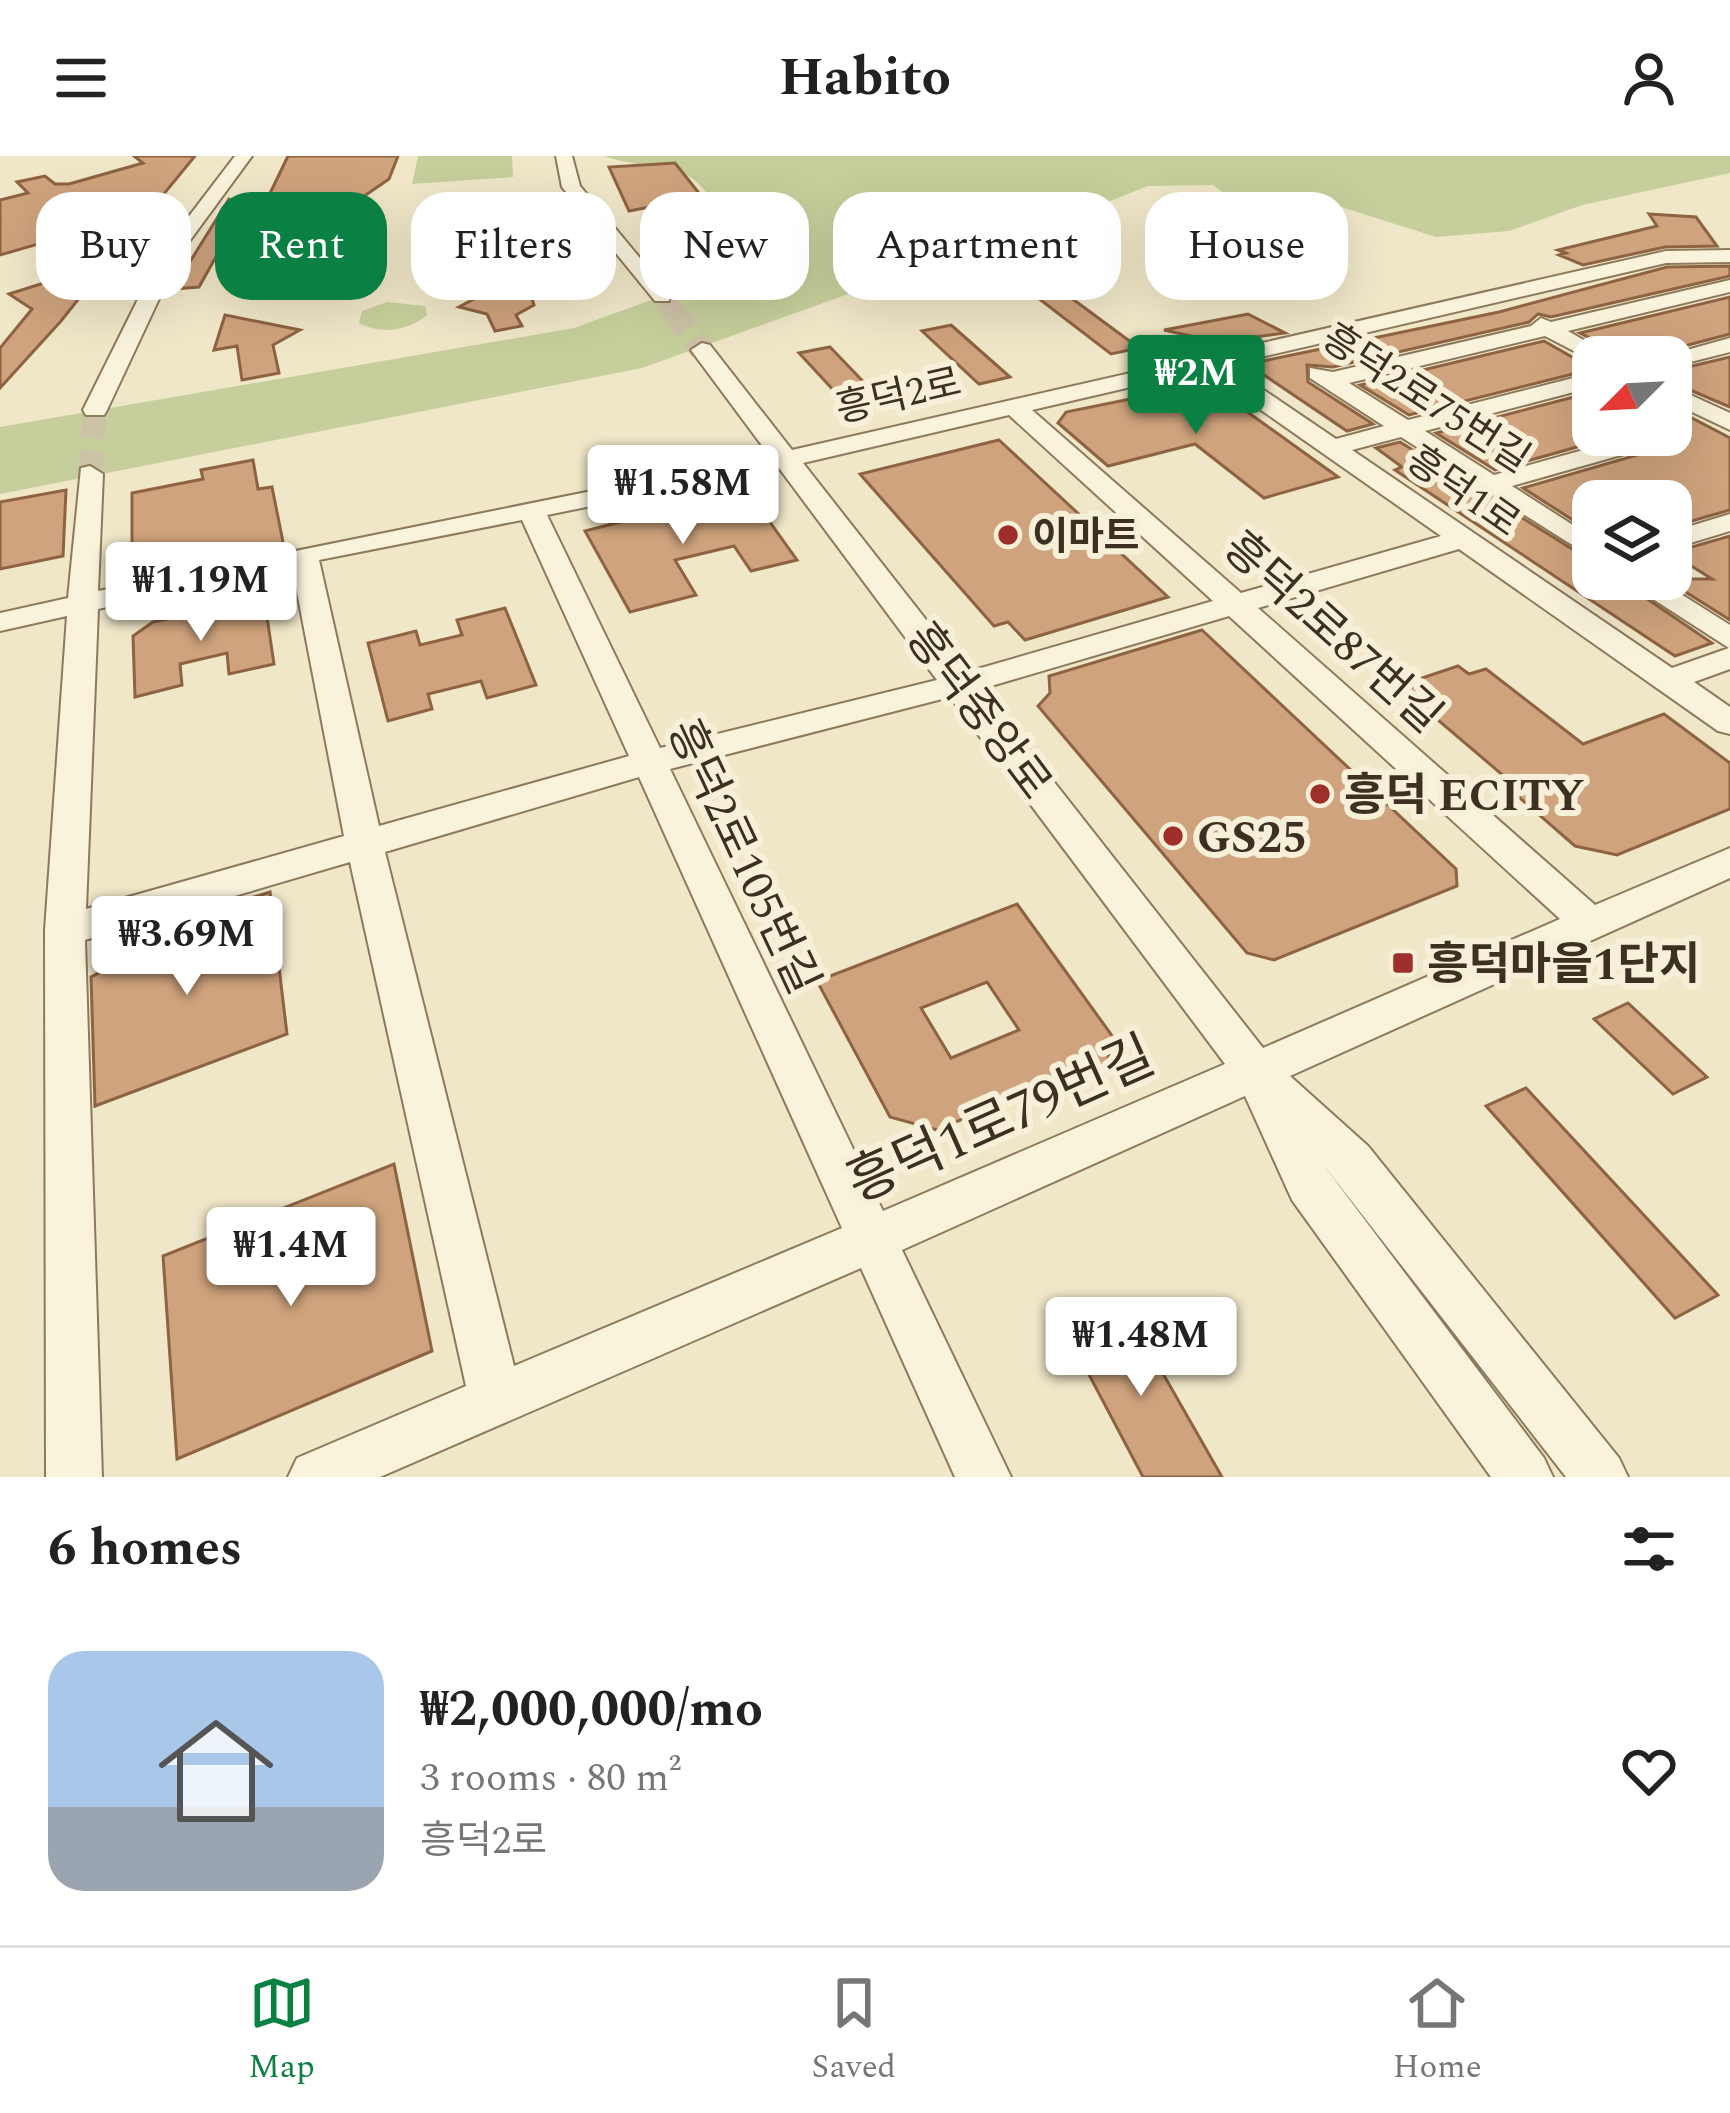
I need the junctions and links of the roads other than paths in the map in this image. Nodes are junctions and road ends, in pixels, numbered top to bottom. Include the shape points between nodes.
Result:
1 (244, 156) edge
2 (564, 156) edge
3 (1730, 256) edge
4 (640, 270) tunnel mouth
5 (1730, 286) edge
6 (1490, 299) junction
7 (1548, 329) junction
8 (1572, 341) edge
9 (1730, 345) edge
10 (1280, 348) junction
11 (702, 350) tunnel mouth
12 (1692, 355) edge
13 (1211, 364) junction
14 (1330, 380) junction
15 (1572, 386) edge
16 (1692, 403) edge
17 (1016, 408) junction
18 (95, 410) tunnel mouth
19 (1727, 420) edge
20 (1692, 428) edge
21 (1406, 430) junction
22 (1333, 447) junction
23 (1590, 456) edge
24 (786, 459) junction
25 (90, 474) tunnel mouth
26 (1490, 484) junction
27 (533, 513) junction
28 (1730, 522) edge
29 (1692, 534) edge
30 (1572, 537) edge
31 (1465, 538) junction
32 (304, 555) junction
33 (1670, 600) edge
34 (80, 604) junction
35 (1238, 604) junction
36 (0, 622) edge
37 (1730, 639) edge
38 (1730, 658) edge
39 (1669, 680) junction
40 (962, 684) junction
41 (1730, 723) edge
42 (649, 762) junction
43 (364, 843) junction
44 (1730, 862) edge
45 (1591, 924) junction
46 (65, 930) junction
47 (1256, 1072) junction
48 (871, 1240) junction
49 (496, 1400) junction
50 (74, 1477) edge
51 (316, 1477) edge
52 (983, 1477) edge
53 (1525, 1477) edge
54 (1600, 1477) edge

1 - 18 street via 171,253
2 - 4 street via 571,187
3 - 6 street, 흥덕2로 via 1666,257
5 - 7 street
6 - 7 street
6 - 10 street, 흥덕2로
7 - 8 street
7 - 14 street
9 - 12 street
10 - 13 street, 흥덕2로
10 - 14 street, 흥덕2로75번길
11 - 24 street, 흥덕중앙로
13 - 17 street, 흥덕2로
13 - 22 street, 흥덕1로
14 - 21 street, 흥덕2로75번길
15 - 21 street
16 - 19 street
17 - 24 street, 흥덕2로
17 - 35 street, 흥덕2로87번길
19 - 20 street
21 - 22 street
21 - 26 street, 흥덕2로75번길
22 - 31 street, 흥덕1로
23 - 26 street
24 - 27 street, 흥덕2로
24 - 40 street, 흥덕중앙로
25 - 34 street
26 - 30 street, 흥덕2로75번길
27 - 32 street, 흥덕2로
27 - 42 street, 흥덕2로105번길
28 - 29 street
31 - 35 street
31 - 39 street, 흥덕1로
32 - 34 street, 흥덕2로
32 - 43 street
33 - 37 street
34 - 36 street, 흥덕2로
34 - 46 street
35 - 40 street
35 - 45 street, 흥덕2로87번길
38 - 39 street
39 - 41 street, 흥덕1로
40 - 42 street
40 - 47 street, 흥덕중앙로
42 - 43 street
42 - 48 street, 흥덕2로105번길
43 - 46 street
43 - 49 street
44 - 45 street, 흥덕1로79번길
45 - 47 street, 흥덕1로79번길
46 - 50 street
47 - 48 street, 흥덕1로79번길
47 - 53 street, 흥덕중앙로 via 1309,1185
47 - 54 street, 흥덕중앙로 via 1352,1161
48 - 49 street, 흥덕1로79번길
48 - 52 street, 흥덕2로105번길
49 - 51 street, 흥덕1로79번길

